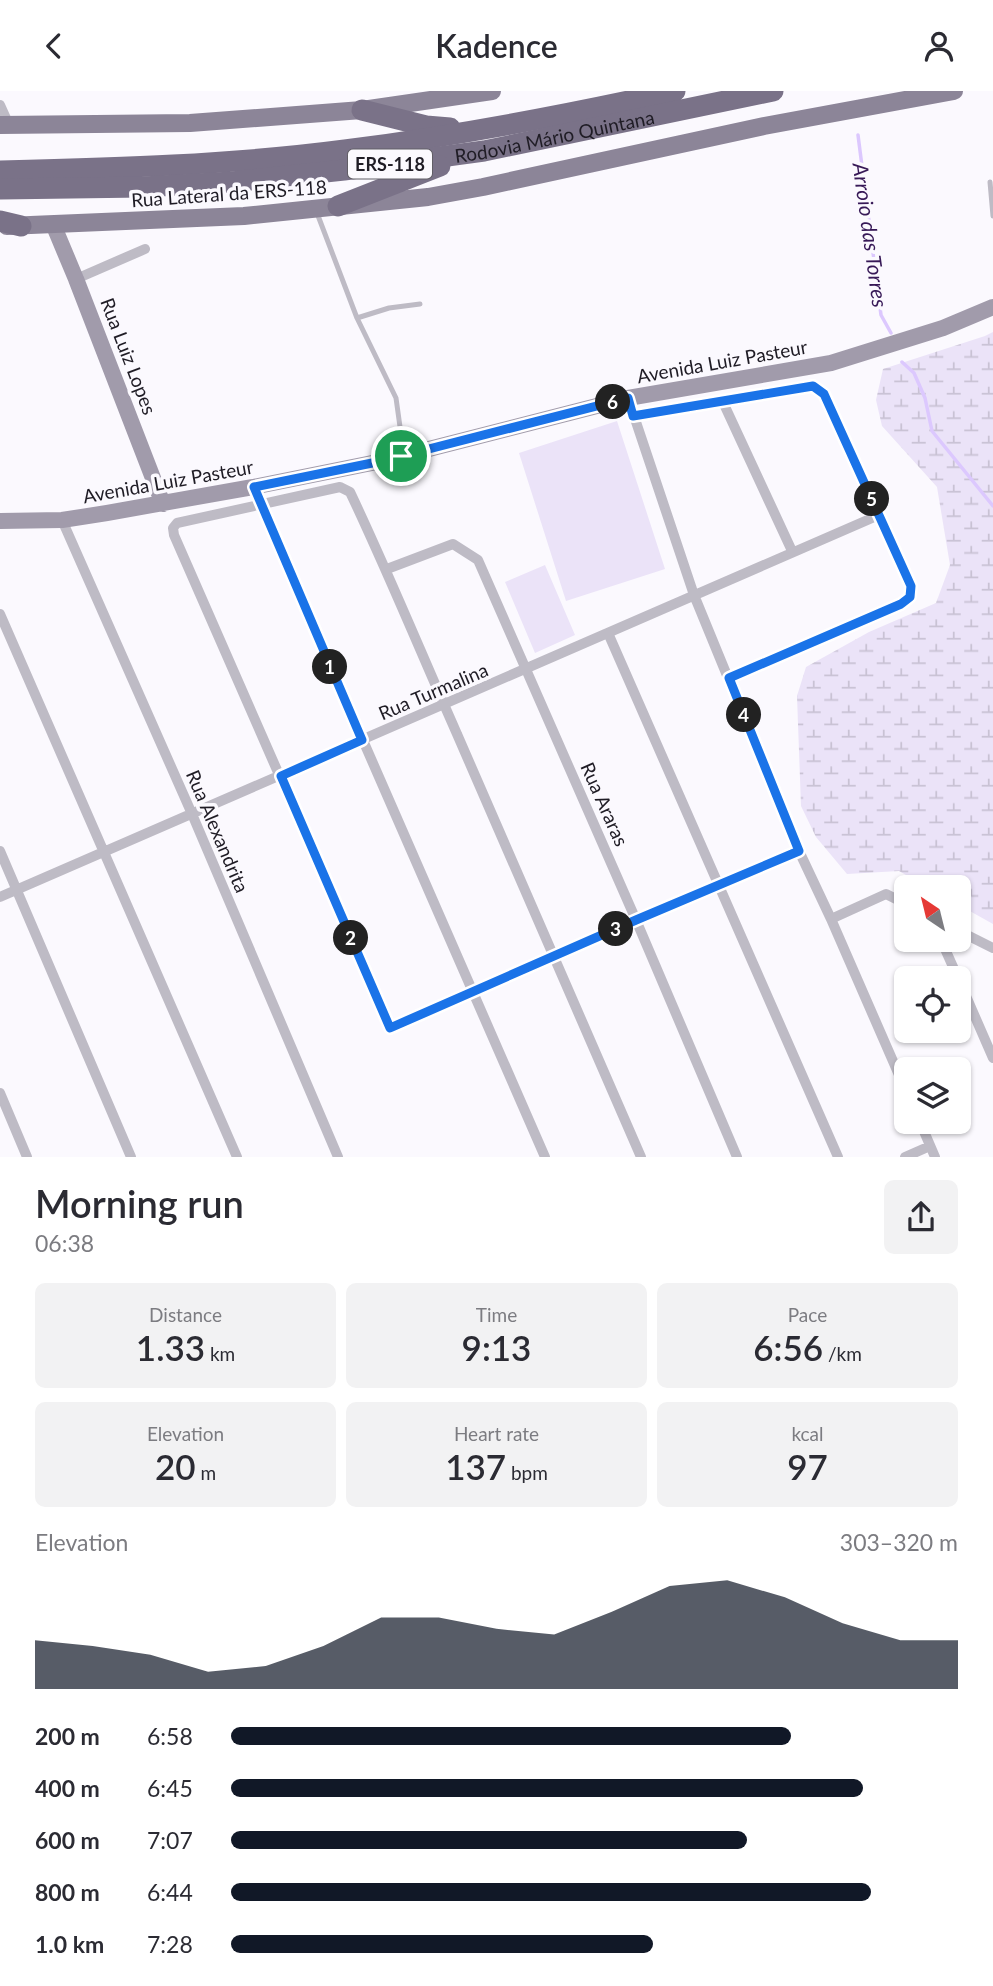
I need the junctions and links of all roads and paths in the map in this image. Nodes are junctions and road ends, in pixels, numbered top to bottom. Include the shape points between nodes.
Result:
1 (492, 91) edge
2 (675, 91) edge
3 (774, 91) edge
4 (954, 91) edge
5 (0, 105) edge
6 (362, 110) junction
7 (4, 125) edge
8 (482, 141) junction
9 (0, 171) edge
10 (990, 182) dead end
11 (0, 189) edge
12 (338, 206) junction
13 (316, 208) junction
14 (993, 216) edge
15 (0, 221) edge
16 (53, 224) junction
17 (11, 226) edge
18 (145, 249) dead end
19 (76, 279) junction
20 (421, 304) dead end
21 (993, 307) edge
22 (357, 318) junction
23 (628, 398) junction
24 (722, 400) junction
25 (633, 416) junction
26 (401, 456) junction
27 (254, 487) junction
28 (163, 504) junction
29 (260, 504) junction
30 (879, 515) junction
31 (62, 520) junction
32 (0, 521) edge
33 (792, 551) junction
34 (387, 569) junction
35 (694, 595) junction
36 (0, 614) edge
37 (608, 633) junction
38 (526, 670) junction
39 (729, 678) junction
40 (444, 704) junction
41 (362, 740) junction
42 (281, 776) junction
43 (192, 814) junction
44 (0, 851) edge
45 (799, 851) junction
46 (105, 852) junction
47 (719, 884) junction
48 (17, 890) junction
49 (0, 897) edge
50 (894, 898) edge
51 (831, 919) junction
52 (636, 920) junction
53 (971, 937) edge
54 (993, 948) edge
55 (554, 957) junction
56 (471, 993) junction
57 (971, 1005) edge
58 (990, 1046) edge
59 (993, 1058) edge
60 (894, 1063) edge
61 (0, 1093) edge
62 (925, 1134) edge
63 (933, 1151) edge
64 (27, 1157) edge
65 (131, 1157) edge
66 (237, 1157) edge
67 (338, 1157) edge
68 (545, 1157) edge
69 (641, 1157) edge
70 (737, 1157) edge
71 (838, 1157) edge
72 (905, 1157) edge

1 - 6 main road
2 - 8 highway, Rodovia Mário Quintana / ERS-118
3 - 8 highway, Rodovia Mário Quintana / ERS-118
4 - 12 main road, Rua Lateral da ERS-118 via 764,126 483,187
5 - 7 street
6 - 7 main road via 190,123
6 - 8 highway
8 - 9 highway, Rodovia Mário Quintana / ERS-118 via 143,168
8 - 11 highway, Rodovia Mário Quintana / ERS-118 via 344,170 232,182
8 - 12 highway via 422,173
10 - 14 lane
12 - 13 main road, Rua Lateral da ERS-118
13 - 16 main road, Rua Lateral da ERS-118 via 244,216
13 - 22 lane
15 - 17 highway
16 - 17 main road, Rua Lateral da ERS-118
16 - 19 main road, Rua Luiz Lopes
18 - 19 street
19 - 28 main road, Rua Luiz Lopes
20 - 22 lane
21 - 23 main road, Avenida Luiz Pasteur via 943,328 831,363
22 - 26 lane via 396,398
23 - 25 street
23 - 26 main road, Avenida Luiz Pasteur
24 - 25 street
24 - 30 street via 813,386 824,394
24 - 33 street
25 - 35 street
26 - 27 main road, Avenida Luiz Pasteur
27 - 28 main road, Avenida Luiz Pasteur
27 - 29 street
28 - 31 main road, Avenida Luiz Pasteur
29 - 34 street via 340,487 350,492
29 - 41 street
29 - 42 street via 177,523 173,528
30 - 33 street, Rua Turmalina
30 - 39 street via 911,586 910,597
31 - 32 main road, Avenida Luiz Pasteur
31 - 43 street, Rua Alexandrita
33 - 35 street, Rua Turmalina
34 - 38 street, Rua Araras via 453,544 478,560
34 - 40 street
35 - 37 street, Rua Turmalina
35 - 39 street
36 - 46 street
37 - 38 street, Rua Turmalina
37 - 47 street
38 - 40 street, Rua Turmalina
38 - 52 street, Rua Araras
39 - 45 street
40 - 41 street, Rua Turmalina
40 - 55 street
41 - 42 street, Rua Turmalina
41 - 56 street
42 - 43 street, Rua Turmalina
42 - 56 street via 390,1028
43 - 46 street, Rua Turmalina
43 - 67 street, Rua Alexandrita
44 - 48 street
45 - 47 street
45 - 51 street
46 - 48 street, Rua Turmalina
46 - 66 street
47 - 52 street
47 - 71 street
48 - 49 street, Rua Turmalina
48 - 65 street
50 - 51 street via 886,894
51 - 60 street
52 - 55 street
52 - 70 street, Rua Araras
53 - 54 street
55 - 56 street
55 - 69 street
56 - 68 street
57 - 58 street
58 - 59 street
61 - 64 street
62 - 63 street
63 - 72 street

